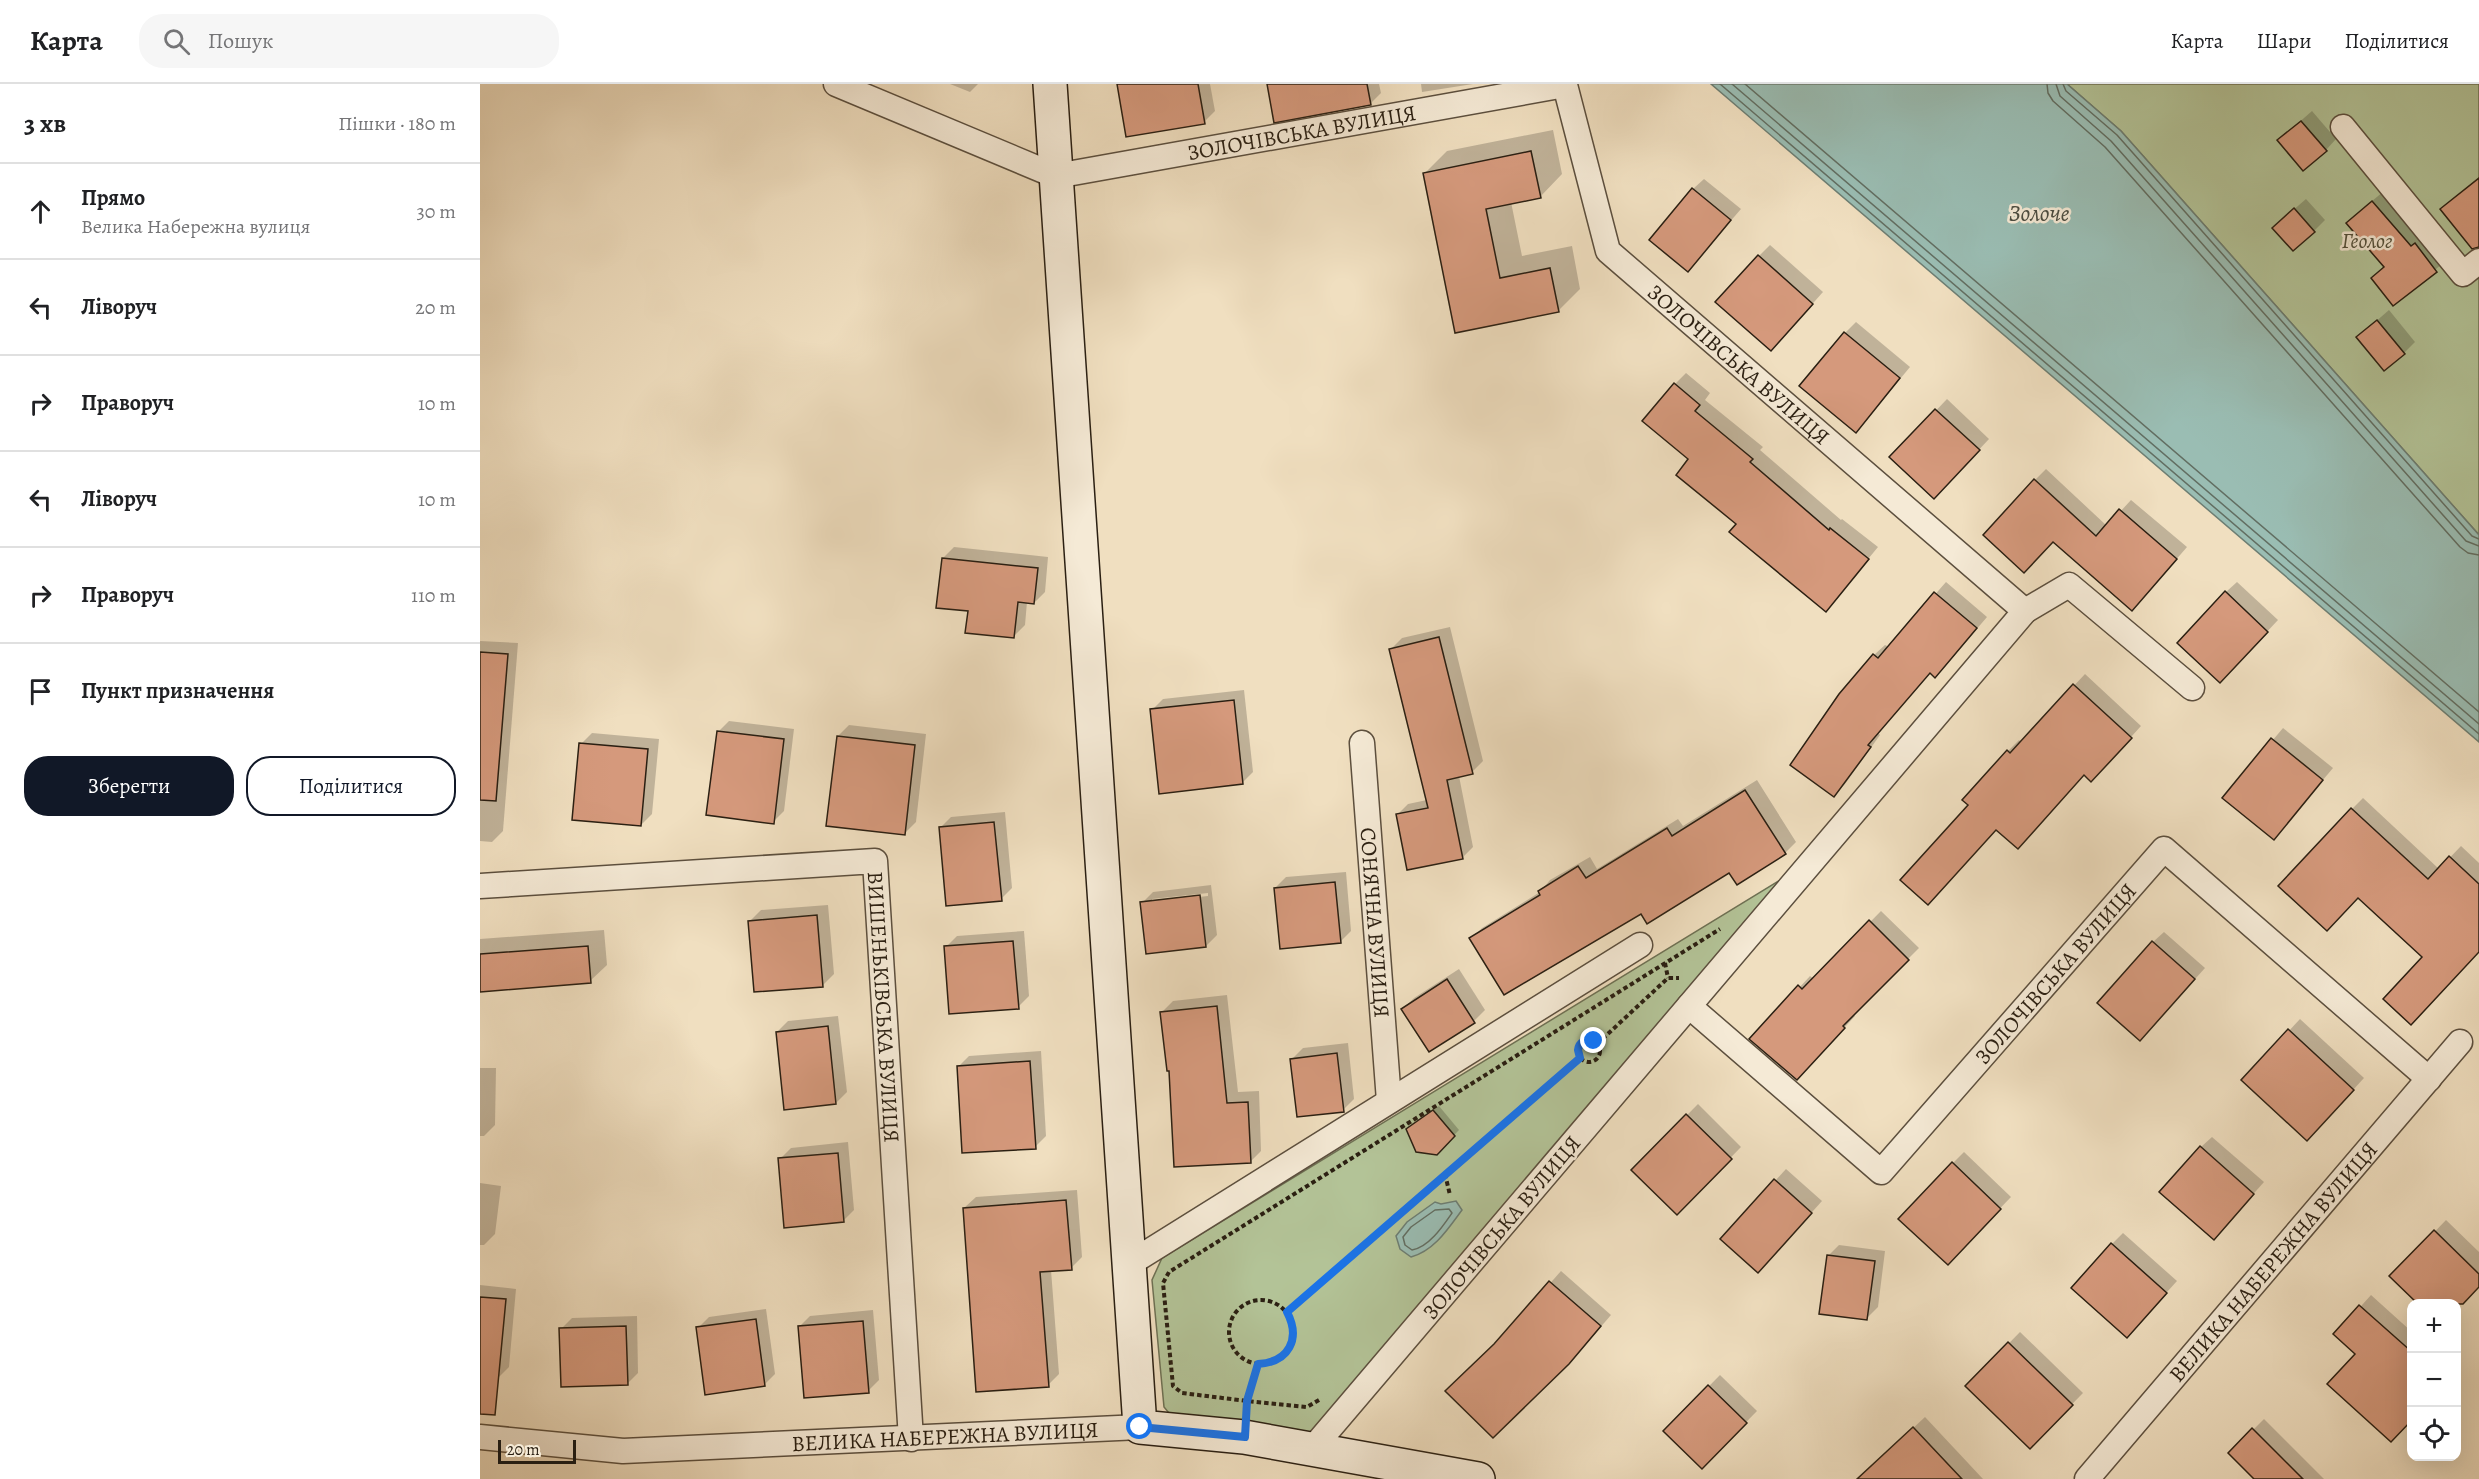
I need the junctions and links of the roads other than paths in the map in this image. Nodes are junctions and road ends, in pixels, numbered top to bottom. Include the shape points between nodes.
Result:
1 (836, 84) edge
2 (1050, 84) edge
3 (2343, 128) dead end
4 (1056, 176) junction
5 (2479, 261) edge
6 (2025, 611) junction
7 (2192, 688) dead end
8 (1362, 743) dead end
9 (480, 886) edge
10 (1640, 945) dead end
11 (1683, 997) junction
12 (2460, 1042) dead end
13 (2428, 1079) junction
14 (1389, 1101) junction
15 (1129, 1264) junction
16 (1140, 1427) junction
17 (480, 1437) edge
18 (911, 1439) junction
19 (1313, 1448) junction
20 (1479, 1479) edge
21 (2087, 1479) edge

1 - 4 street
2 - 4 street
3 - 5 street via 2463,274
4 - 6 street, ЗОЛОЧІВСЬКА ВУЛИЦЯ via 1565,85 1608,251
4 - 15 street
6 - 7 street, ЗОЛОЧІВСЬКА ВУЛИЦЯ via 2069,585
6 - 11 street, ЗОЛОЧІВСЬКА ВУЛИЦЯ
8 - 14 street, СОНЯЧНА ВУЛИЦЯ
9 - 18 street, ВИШЕНЬКІВСЬКА ВУЛИЦЯ via 875,861
10 - 14 street
11 - 13 street, ЗОЛОЧІВСЬКА ВУЛИЦЯ via 1881,1172 2164,849
11 - 19 street, ЗОЛОЧІВСЬКА ВУЛИЦЯ
12 - 13 street, ВЕЛИКА НАБЕРЕЖНА ВУЛИЦЯ
13 - 21 street, ВЕЛИКА НАБЕРЕЖНА ВУЛИЦЯ
14 - 15 street
15 - 16 street
16 - 18 street, ВЕЛИКА НАБЕРЕЖНА ВУЛИЦЯ
16 - 19 street, ВЕЛИКА НАБЕРЕЖНА ВУЛИЦЯ
17 - 18 street, ВЕЛИКА НАБЕРЕЖНА ВУЛИЦЯ via 623,1451
19 - 20 street, ВЕЛИКА НАБЕРЕЖНА ВУЛИЦЯ

